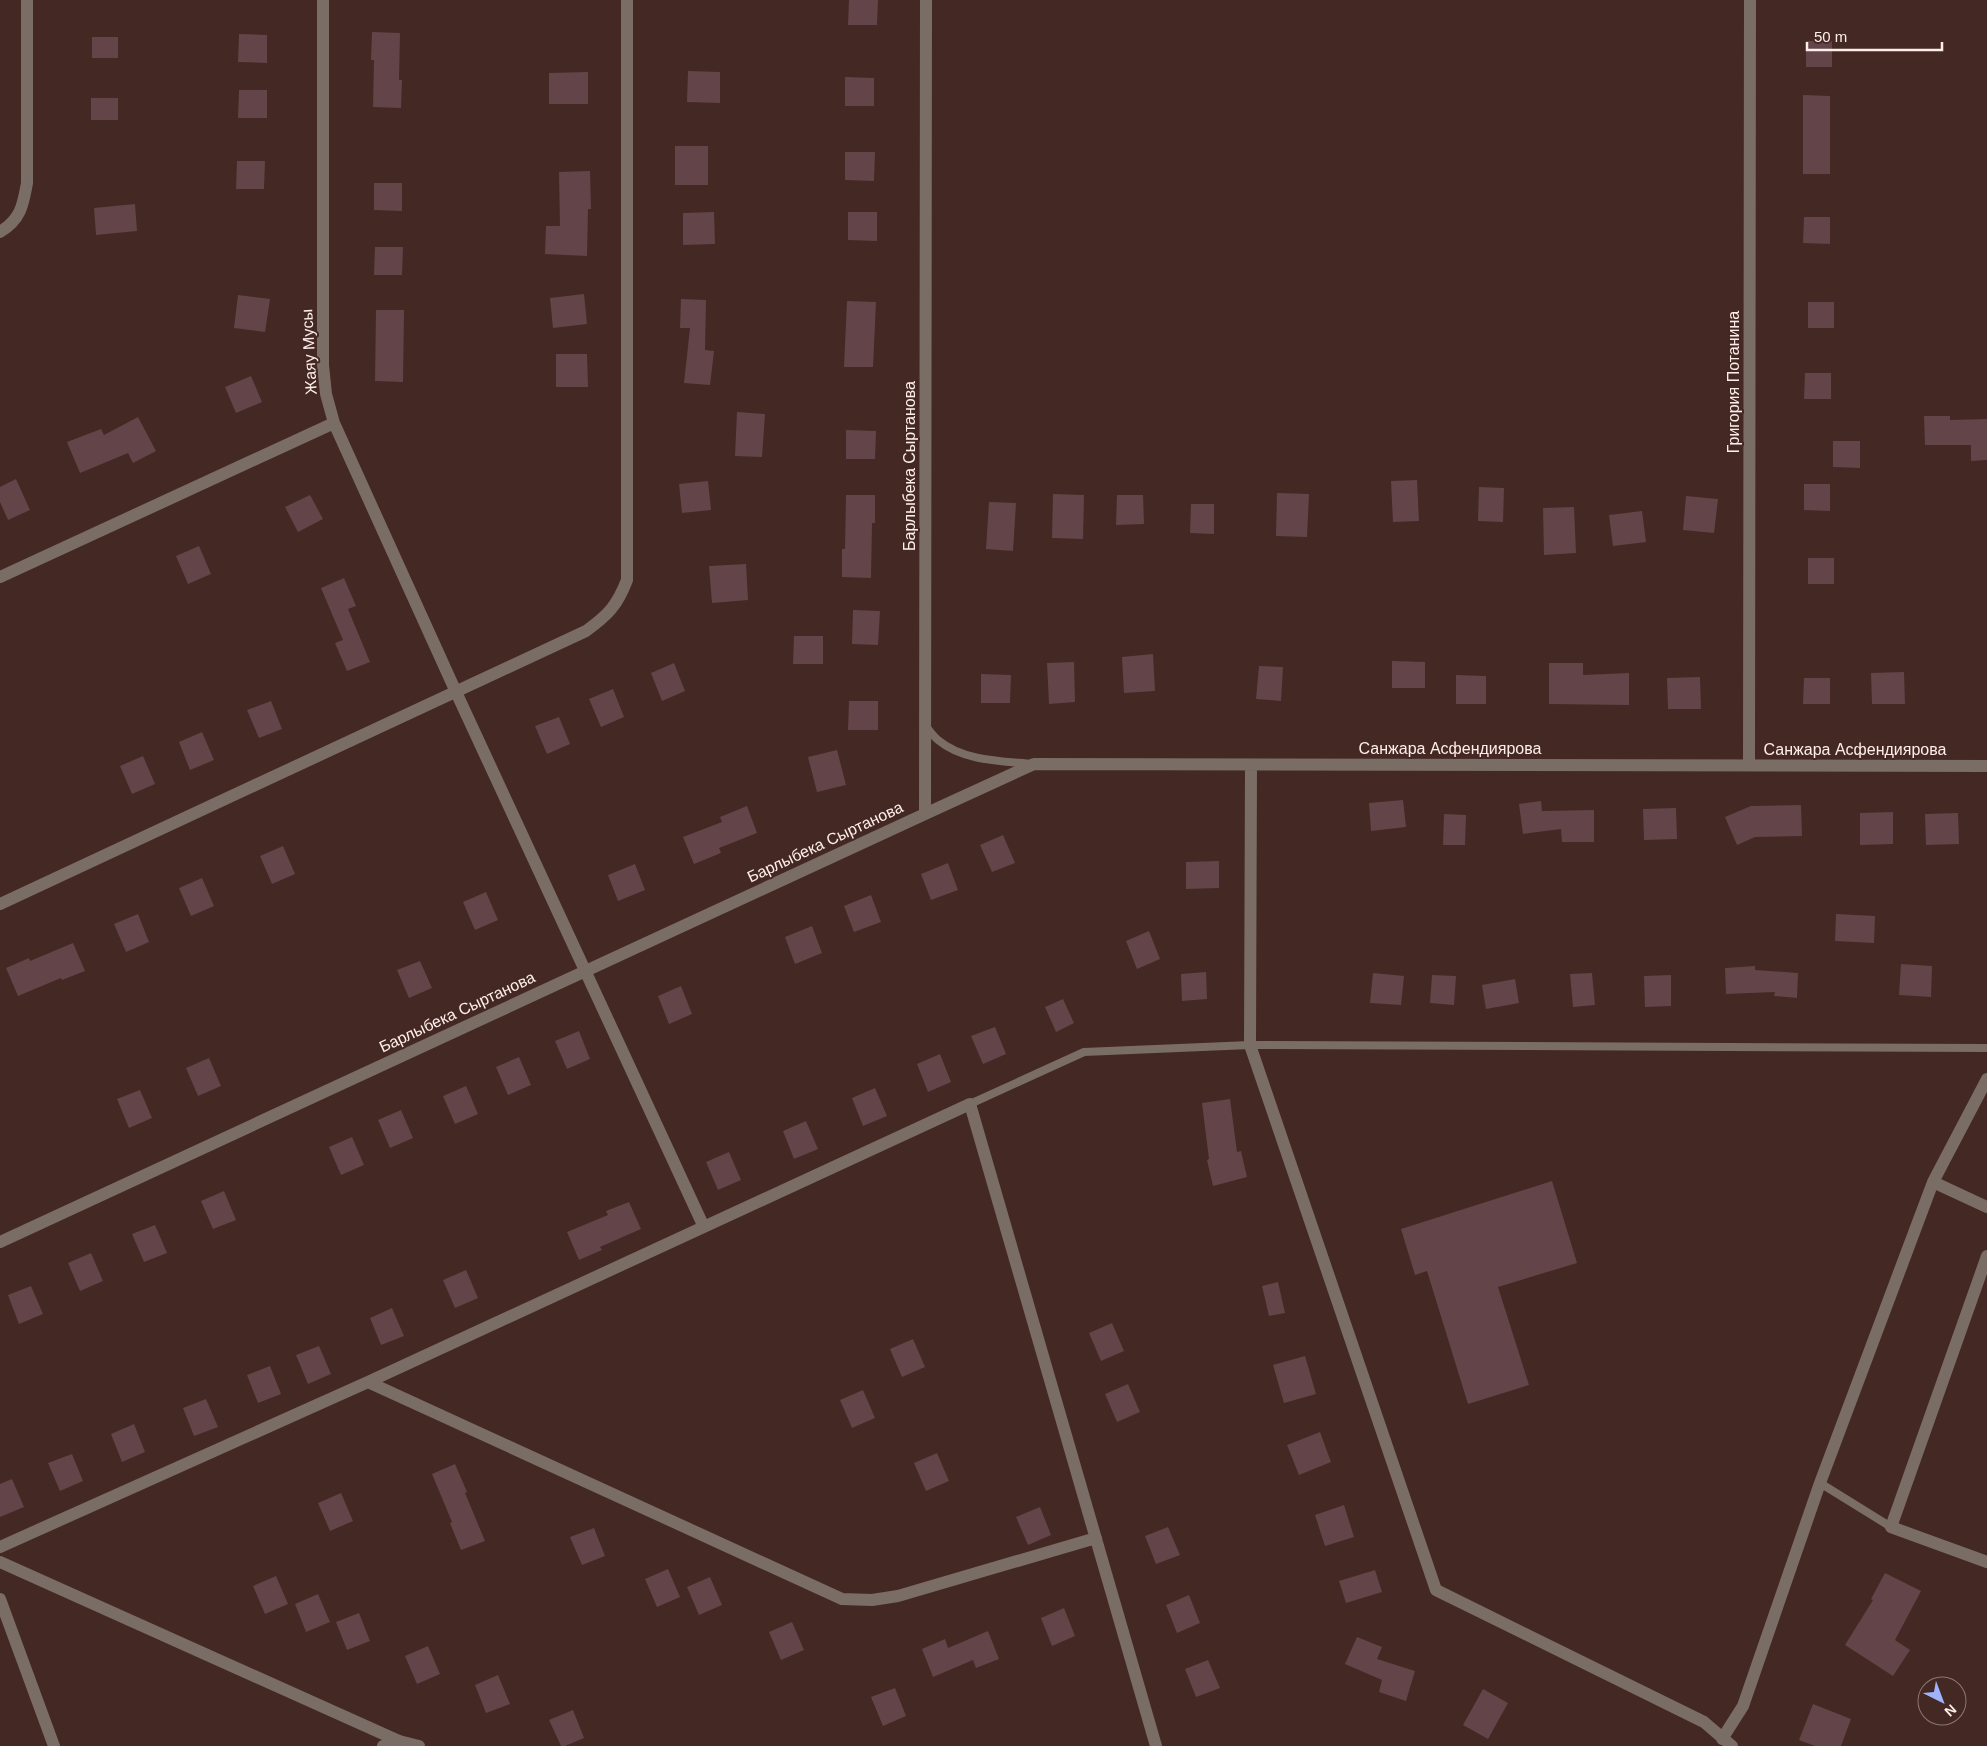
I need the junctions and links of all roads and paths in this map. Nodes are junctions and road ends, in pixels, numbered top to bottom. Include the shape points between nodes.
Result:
1 (27, 0) edge
2 (323, 0) edge
3 (627, 0) edge
4 (926, 0) edge
5 (1750, 0) edge
6 (0, 232) edge
7 (334, 423) junction
8 (0, 577) edge
9 (456, 692) junction
10 (925, 725) junction
11 (1034, 764) junction
12 (1251, 764) junction
13 (1749, 765) junction
14 (1987, 766) edge
15 (925, 814) junction
16 (0, 904) edge
17 (585, 970) junction
18 (1250, 1044) junction
19 (1987, 1048) edge
20 (1987, 1079) edge
21 (970, 1104) junction
22 (1933, 1182) junction
23 (1987, 1207) edge
24 (704, 1225) junction
25 (0, 1242) edge
26 (1987, 1256) edge
27 (368, 1382) junction
28 (1820, 1483) junction
29 (1890, 1527) junction
30 (1096, 1538) junction
31 (0, 1547) edge
32 (0, 1562) edge
33 (1987, 1562) edge
34 (0, 1599) edge
35 (399, 1741) junction
36 (1727, 1742) edge
37 (54, 1746) edge
38 (382, 1746) edge
39 (420, 1746) edge
40 (1156, 1746) edge

1 - 6 street via 27,183 22,209 10,226
2 - 7 street, Жаяу Мусы via 323,365
3 - 9 street via 627,580 620,599 608,615 586,631
4 - 10 street, Барлыбека Сыртанова
5 - 13 street, Григория Потанина
7 - 8 street
7 - 9 street, Жаяу Мусы
9 - 16 street
9 - 17 street, Жаяу Мусы
10 - 11 lane via 938,740 954,749 980,758
10 - 15 street, Барлыбека Сыртанова
11 - 12 street, Санжара Асфендиярова
11 - 15 street, Санжара Асфендиярова
12 - 13 street, Санжара Асфендиярова
12 - 18 street
13 - 14 street, Санжара Асфендиярова
15 - 17 street, Барлыбека Сыртанова
17 - 24 street, Жаяу Мусы
17 - 25 street, Барлыбека Сыртанова
18 - 19 lane
18 - 21 lane via 1084,1052
18 - 36 street via 1436,1590 1704,1722
20 - 22 street
21 - 24 street
21 - 30 street
22 - 23 street
22 - 28 street
24 - 27 street
26 - 29 street
27 - 30 street via 842,1599 872,1600 898,1596
27 - 31 street
28 - 29 lane
28 - 36 street via 1743,1706
29 - 33 street
30 - 40 street
32 - 35 street
34 - 37 street
35 - 38 street
35 - 39 street

